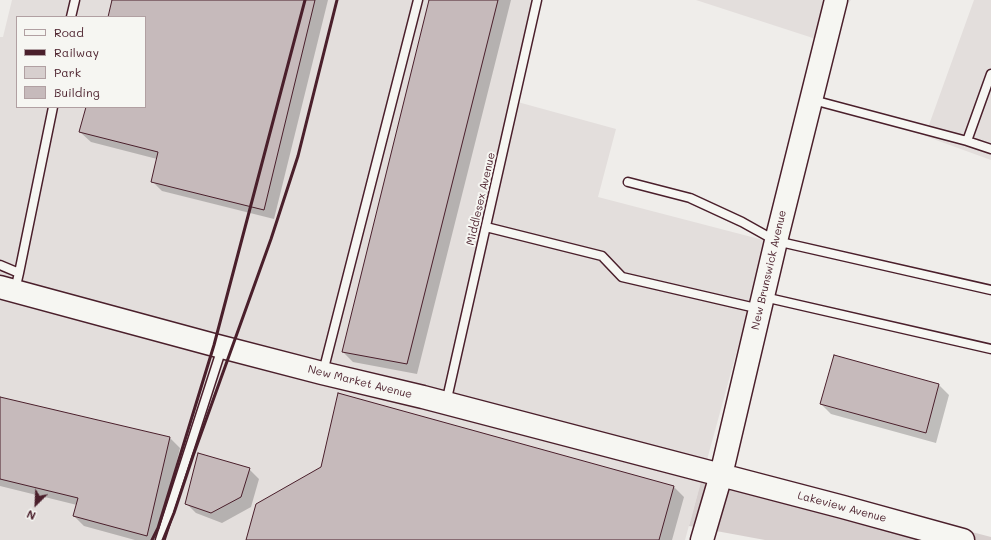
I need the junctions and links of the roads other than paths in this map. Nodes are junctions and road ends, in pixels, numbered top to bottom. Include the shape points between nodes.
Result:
1 (75, 0) edge
2 (418, 0) edge
3 (536, 0) edge
4 (833, 0) edge
5 (71, 16) edge
6 (991, 74) edge
7 (811, 99) junction
8 (53, 108) edge
9 (967, 141) junction
10 (991, 150) edge
11 (628, 182) dead end
12 (486, 227) junction
13 (776, 241) junction
14 (0, 265) edge
15 (11, 284) edge
16 (991, 290) edge
17 (762, 303) junction
18 (223, 347) junction
19 (991, 349) edge
20 (322, 373) junction
21 (446, 403) junction
22 (721, 475) junction
23 (955, 539) edge
24 (160, 540) edge
25 (702, 540) edge

1 - 5 lane
2 - 20 lane
3 - 12 lane, Middlesex Avenue
4 - 7 main road, New Brunswick Avenue
6 - 9 lane
7 - 9 lane
7 - 13 main road, New Brunswick Avenue
8 - 15 lane
9 - 10 lane
11 - 13 lane via 690,198
12 - 17 lane via 602,256 622,276
12 - 21 lane, Middlesex Avenue
13 - 16 lane
13 - 17 main road, New Brunswick Avenue
14 - 15 lane
15 - 18 main road, New Market Avenue
17 - 19 lane
17 - 22 main road, New Brunswick Avenue
18 - 20 main road, New Market Avenue
18 - 24 lane
20 - 21 main road, New Market Avenue
21 - 22 main road, New Market Avenue
22 - 23 main road, Lakeview Avenue
22 - 25 main road, New Brunswick Avenue

